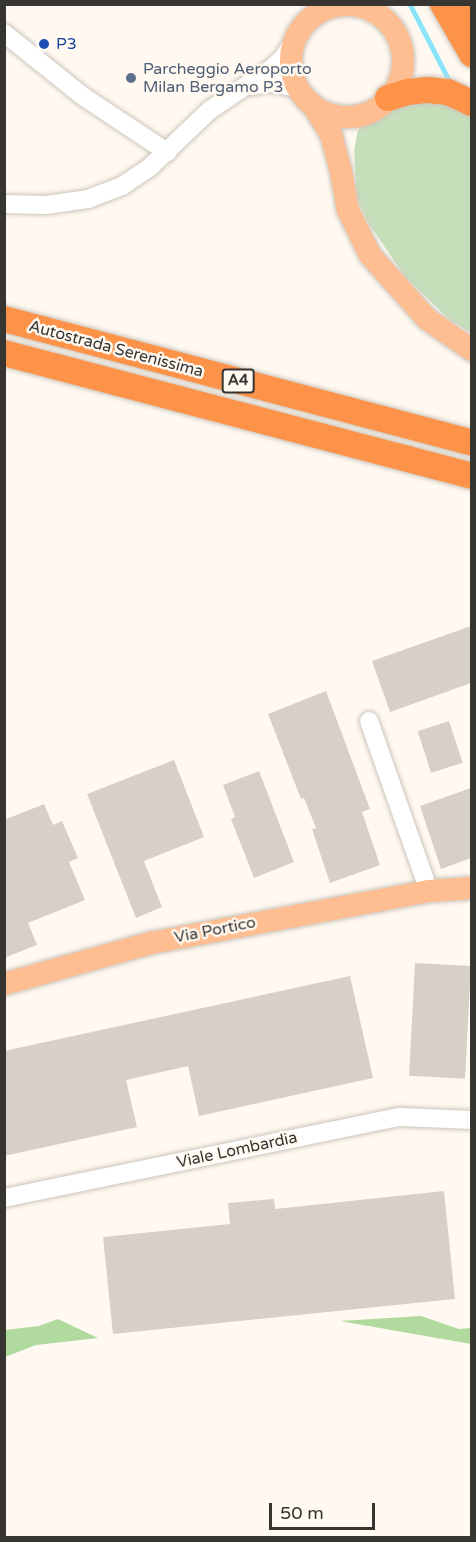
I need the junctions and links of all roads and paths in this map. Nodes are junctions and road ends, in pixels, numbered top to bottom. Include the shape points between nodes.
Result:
1 (300, 4) edge
2 (442, 4) edge
3 (468, 4) edge
4 (471, 11) edge
5 (299, 32) junction
6 (4, 33) edge
7 (471, 54) edge
8 (245, 87) junction
9 (305, 96) junction
10 (388, 98) junction
11 (471, 103) edge
12 (364, 114) junction
13 (167, 152) junction
14 (341, 171) junction
15 (4, 204) edge
16 (4, 319) edge
17 (471, 350) edge
18 (4, 353) edge
19 (471, 443) edge
20 (471, 476) edge
21 (369, 721) dead end
22 (471, 888) edge
23 (429, 891) junction
24 (4, 984) edge
25 (471, 1120) edge
26 (4, 1198) edge

1 - 5 main road
2 - 7 highway
3 - 4 highway
5 - 8 street via 278,63
5 - 9 main road via 291,58
5 - 10 main road via 322,10 335,6 362,7 385,20 396,35 402,54 399,81
6 - 13 street via 84,97
8 - 9 street via 272,84
8 - 13 street via 210,110
9 - 12 main road via 337,116
9 - 14 main road via 331,134
10 - 11 highway via 428,90 448,92
10 - 12 main road
12 - 14 main road via 345,141
13 - 15 street via 122,186 98,196 46,205
14 - 17 main road via 348,210 370,255 427,319
16 - 19 highway, Autostrada Serenissima / A4
18 - 20 highway, Autostrada Serenissima / A4
21 - 23 street
22 - 23 main road, Via Portico
23 - 24 main road, Via Portico via 151,943
25 - 26 street, Viale Lombardia via 400,1117

